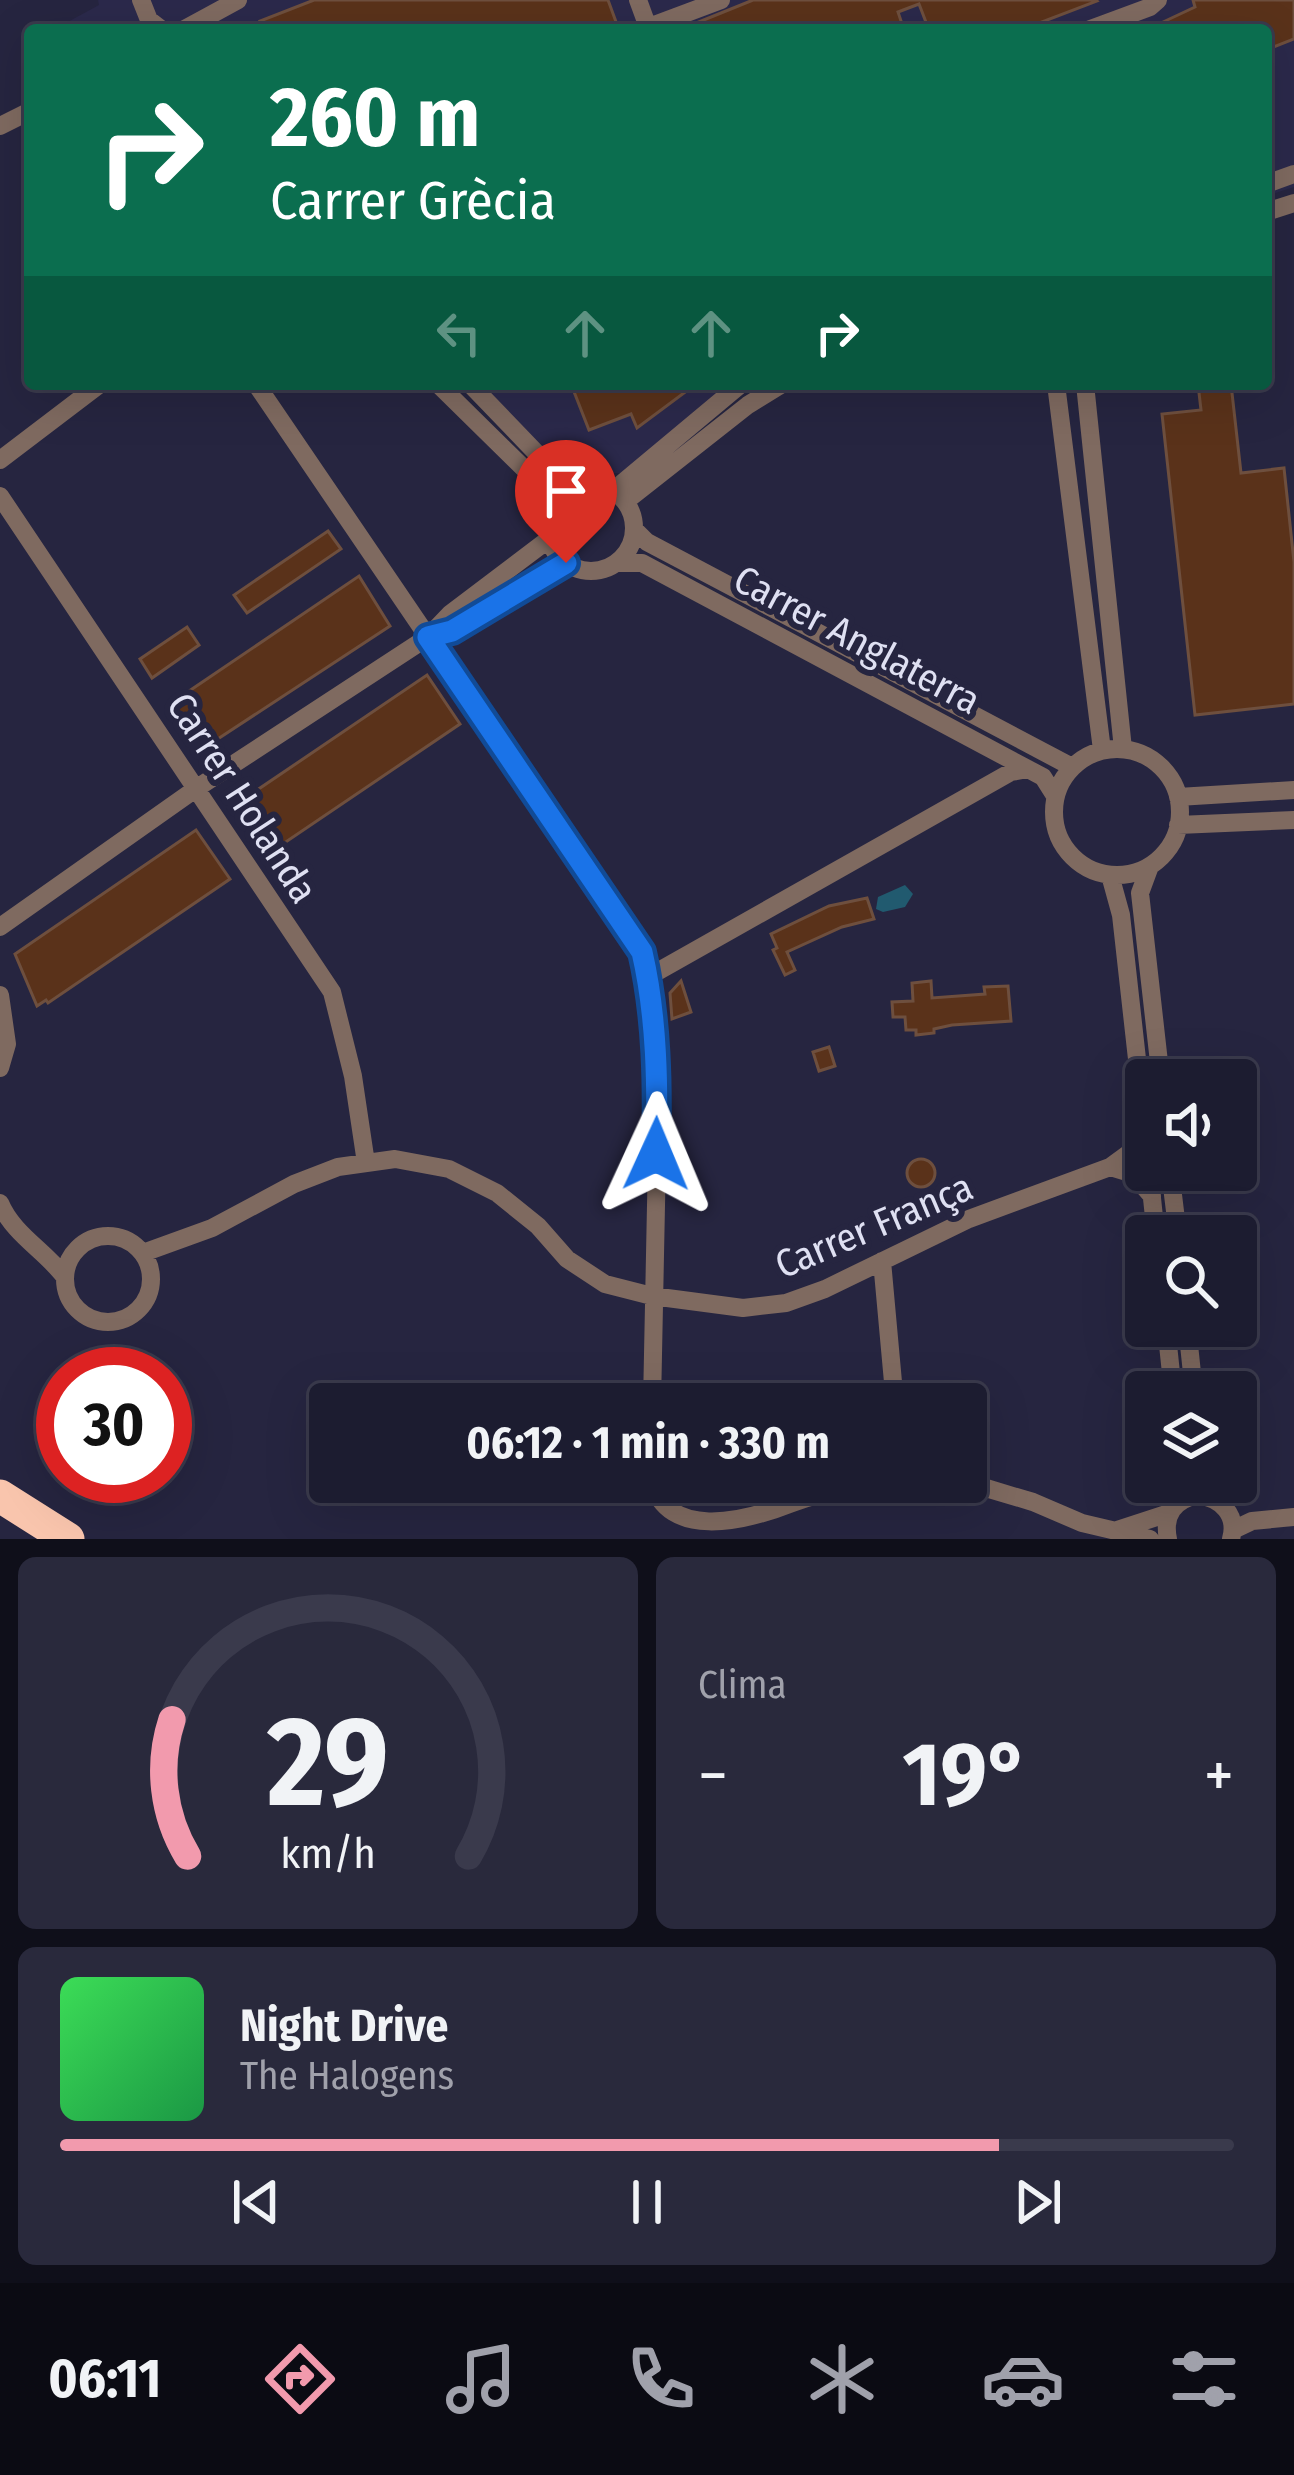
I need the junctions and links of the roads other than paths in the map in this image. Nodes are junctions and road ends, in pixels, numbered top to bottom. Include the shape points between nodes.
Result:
1 (722, 0) edge
2 (1158, 0) edge
3 (230, 4) edge
4 (194, 24) edge
5 (659, 24) edge
6 (1104, 24) edge
7 (92, 390) edge
8 (260, 390) edge
9 (445, 390) edge
10 (475, 390) edge
11 (735, 390) edge
12 (772, 390) edge
13 (1057, 390) edge
14 (1086, 390) edge
15 (0, 460) edge
16 (564, 495) junction
17 (0, 496) edge
18 (620, 496) junction
19 (634, 530) junction
20 (549, 539) junction
21 (566, 563) junction
22 (617, 563) junction
23 (428, 637) junction
24 (976, 741) junction
25 (1123, 748) junction
26 (1102, 750) junction
27 (1072, 767) junction
28 (1028, 769) junction
29 (197, 788) junction
30 (1287, 788) edge
31 (972, 795) junction
32 (1055, 796) junction
33 (1178, 796) junction
34 (1294, 824) edge
35 (1178, 825) junction
36 (1150, 866) junction
37 (1110, 875) junction
38 (0, 927) edge
39 (648, 976) junction
40 (0, 995) edge
41 (1137, 1059) edge
42 (1159, 1059) edge
43 (0, 1068) edge
44 (1125, 1156) edge
45 (366, 1163) junction
46 (1110, 1166) junction
47 (1151, 1191) edge
48 (1152, 1196) junction
49 (0, 1203) edge
50 (1154, 1215) edge
51 (46, 1252) junction
52 (74, 1252) junction
53 (142, 1252) junction
54 (882, 1261) junction
55 (64, 1276) junction
56 (652, 1296) junction
57 (652, 1383) edge
58 (894, 1383) edge
59 (987, 1488) edge
60 (0, 1496) edge
61 (657, 1503) edge
62 (792, 1503) edge
63 (1174, 1503) edge
64 (1184, 1503) edge
65 (1221, 1503) edge
66 (1173, 1509) junction
67 (1294, 1517) edge
68 (1115, 1531) junction
69 (1232, 1535) edge
70 (68, 1539) edge
71 (1150, 1539) edge
72 (1168, 1539) edge

1 - 5 street
2 - 6 street
3 - 4 street
7 - 15 street
8 - 23 street
9 - 16 street
10 - 16 street
11 - 18 street
12 - 18 street
13 - 26 street
14 - 25 street
16 - 18 street via 591,484
16 - 20 street
17 - 29 street, Carrer Holanda
18 - 19 street
19 - 22 street
19 - 27 street, Carrer Anglaterra
20 - 21 street
20 - 23 street
21 - 22 street via 596,571
21 - 23 street via 452,631
22 - 24 street, Carrer Anglaterra via 643,563
23 - 29 street
23 - 39 street via 642,952
24 - 28 street, Carrer Anglaterra
24 - 31 street via 990,759
25 - 26 street
25 - 33 street via 1156,762
26 - 27 street
27 - 32 street
28 - 31 street
28 - 32 street, Carrer Anglaterra
29 - 38 street
29 - 45 street, Carrer Holanda via 332,992
30 - 33 street
31 - 39 street
32 - 37 street via 1061,842 1086,867
33 - 35 street
34 - 35 street
35 - 36 street
36 - 37 street
36 - 42 street via 1141,893
37 - 41 street
39 - 56 street via 658,1106
40 - 43 street via 7,1044
44 - 46 street
45 - 53 street, Carrer França via 316,1175 212,1228
45 - 56 street, Carrer França via 395,1159 449,1169 497,1193 566,1259 605,1284
46 - 48 street via 1133,1174
46 - 54 street, Carrer França
47 - 48 street
48 - 50 street
49 - 51 street via 19,1233
51 - 52 street
51 - 55 street
52 - 53 street via 108,1235
52 - 55 street
53 - 55 street via 149,1292 120,1321 81,1313
54 - 56 street, Carrer França via 786,1303 743,1308
54 - 58 street
56 - 57 street
59 - 68 street
60 - 70 highway
61 - 62 street via 684,1532 703,1536 728,1534
63 - 66 street
64 - 66 street
65 - 69 street
66 - 68 street
66 - 72 street
67 - 69 street via 1252,1521
68 - 71 street

